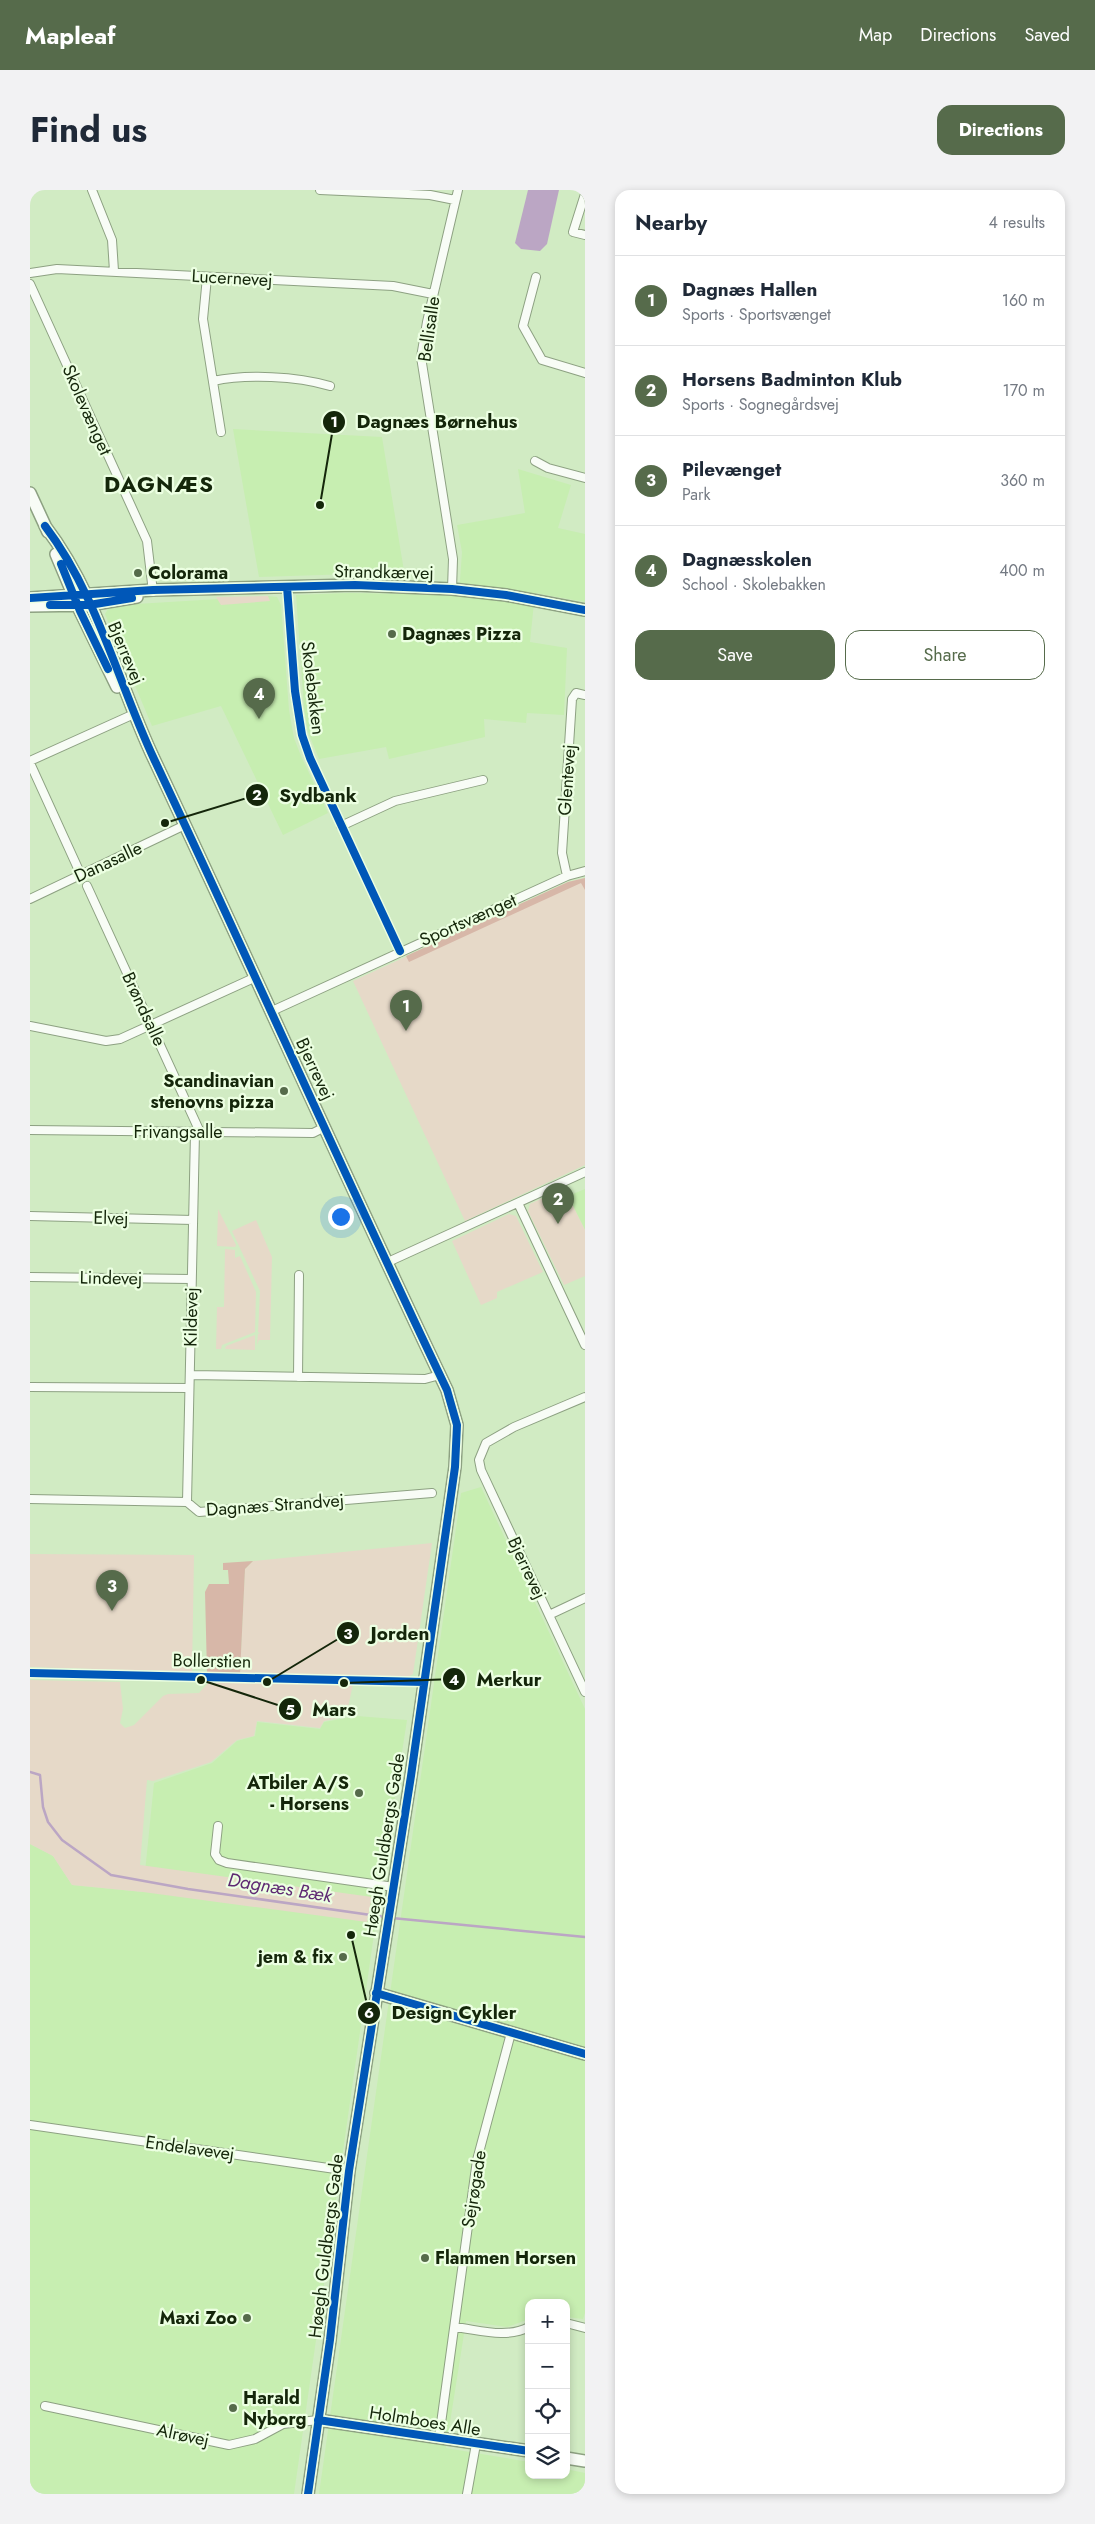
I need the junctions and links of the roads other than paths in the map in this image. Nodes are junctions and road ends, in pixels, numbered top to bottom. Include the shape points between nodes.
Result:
1 (92, 190) edge
2 (320, 190) edge
3 (458, 190) edge
4 (585, 194) edge
5 (455, 200) junction
6 (585, 235) edge
7 (114, 271) junction
8 (30, 273) edge
9 (207, 277) junction
10 (536, 278) dead end
11 (30, 284) edge
12 (433, 294) junction
13 (585, 373) edge
14 (213, 381) junction
15 (330, 386) dead end
16 (221, 432) dead end
17 (535, 461) dead end
18 (585, 478) edge
19 (30, 493) edge
20 (287, 587) junction
21 (452, 589) junction
22 (153, 592) junction
23 (30, 598) edge
24 (81, 600) junction
25 (30, 606) edge
26 (585, 610) edge
27 (585, 695) edge
28 (134, 714) junction
29 (30, 762) edge
30 (483, 780) dead end
31 (185, 825) junction
32 (341, 826) junction
33 (585, 871) edge
34 (81, 875) junction
35 (567, 876) junction
36 (87, 886) dead end
37 (30, 898) edge
38 (400, 952) junction
39 (256, 977) junction
40 (272, 1011) junction
41 (30, 1026) edge
42 (152, 1026) junction
43 (325, 1127) junction
44 (30, 1130) edge
45 (198, 1132) junction
46 (585, 1172) edge
47 (518, 1203) junction
48 (30, 1216) edge
49 (193, 1220) junction
50 (388, 1262) junction
51 (299, 1275) dead end
52 (30, 1277) edge
53 (191, 1279) junction
54 (585, 1345) edge
55 (190, 1375) junction
56 (440, 1375) junction
57 (298, 1377) junction
58 (30, 1387) edge
59 (189, 1388) junction
60 (585, 1397) edge
61 (457, 1439) joint
62 (432, 1493) dead end
63 (30, 1499) edge
64 (187, 1502) junction
65 (585, 1598) edge
66 (549, 1615) junction
67 (585, 1692) edge
68 (218, 1826) dead end
69 (394, 1887) junction
70 (376, 1993) junction
71 (511, 2033) junction
72 (585, 2054) edge
73 (30, 2125) edge
74 (349, 2171) junction
75 (570, 2324) edge
76 (455, 2327) junction
77 (585, 2328) edge
78 (525, 2329) edge
79 (45, 2406) dead end
80 (318, 2420) junction
81 (439, 2438) junction
82 (476, 2444) junction
83 (525, 2450) edge
84 (570, 2459) edge
85 (585, 2461) edge
86 (310, 2494) edge
87 (467, 2494) edge

1 - 7 street via 112,240
2 - 5 street via 430,195
3 - 5 street, Bellisalle
4 - 6 street via 573,232
5 - 12 street, Bellisalle
7 - 8 street, Lucernevej via 57,269
7 - 9 street, Lucernevej
9 - 12 street, Lucernevej via 393,286
9 - 14 street via 203,319
10 - 13 street via 523,326 542,360
11 - 22 street, Skolevænget via 147,541
12 - 21 street, Bellisalle via 422,357 453,559
14 - 15 street via 247,378 312,381
14 - 16 street
17 - 18 street
19 - 24 street, Bjerrevej via 45,526 58,543
20 - 21 street, Strandkærvej via 355,585
20 - 22 street, Strandkærvej
20 - 32 street, Skolebakken via 295,691 302,735
21 - 26 street, Strandkærvej
22 - 24 street, Strandkærvej
23 - 24 street
24 - 25 street
24 - 28 street, Bjerrevej via 126,690
27 - 35 street, Glentevej via 576,693 572,699 562,853
28 - 29 street
28 - 31 street, Bjerrevej
29 - 34 street
30 - 32 street via 395,800
31 - 34 street, Danasalle
31 - 39 street, Bjerrevej
32 - 38 street, Skolebakken
33 - 35 street, Sportsvænget
34 - 37 street, Danasalle
35 - 38 street, Sportsvænget
36 - 42 street, Brøndsalle
38 - 40 street, Sportsvænget
39 - 40 street, Bjerrevej
39 - 42 street
40 - 43 street, Bjerrevej
41 - 42 street via 106,1042
42 - 45 street, Brøndsalle
43 - 45 street, Frivangsalle via 313,1133
43 - 50 street, Bjerrevej
44 - 45 street, Frivangsalle
45 - 49 street, Kildevej
46 - 47 street
47 - 50 street
47 - 54 street
48 - 49 street, Elvej
49 - 53 street, Kildevej
50 - 56 street, Bjerrevej
51 - 57 street
52 - 53 street, Lindevej
53 - 55 street, Kildevej
55 - 57 street
55 - 59 street, Kildevej
56 - 57 street via 424,1379
56 - 61 street, Bjerrevej via 454,1408
58 - 59 street
59 - 64 street, Kildevej
60 - 66 street, Bjerrevej via 514,1427 486,1443 479,1460
61 - 69 street, Høegh Guldbergs Gade
62 - 64 street, Dagnæs Strandvej via 199,1512
63 - 64 street, Dagnæs Strandvej
65 - 66 street
66 - 67 street, Bjerrevej
68 - 69 street, Høegh Guldbergs Gade via 215,1854 227,1863
69 - 70 street, Høegh Guldbergs Gade
70 - 71 street
70 - 74 street, Høegh Guldbergs Gade
71 - 72 street
71 - 76 street, Sejrøgade via 476,2160
73 - 74 street, Endelavevej
74 - 80 street, Høegh Guldbergs Gade
75 - 77 street
76 - 78 street via 505,2334
76 - 81 street, Sejrøgade
79 - 80 street, Alrøvej via 229,2445 255,2439 283,2424
80 - 81 street, Holmboes Alle
80 - 86 street, Høegh Guldbergs Gade
81 - 82 street, Holmboes Alle
82 - 83 street, Holmboes Alle
82 - 87 street
84 - 85 street

